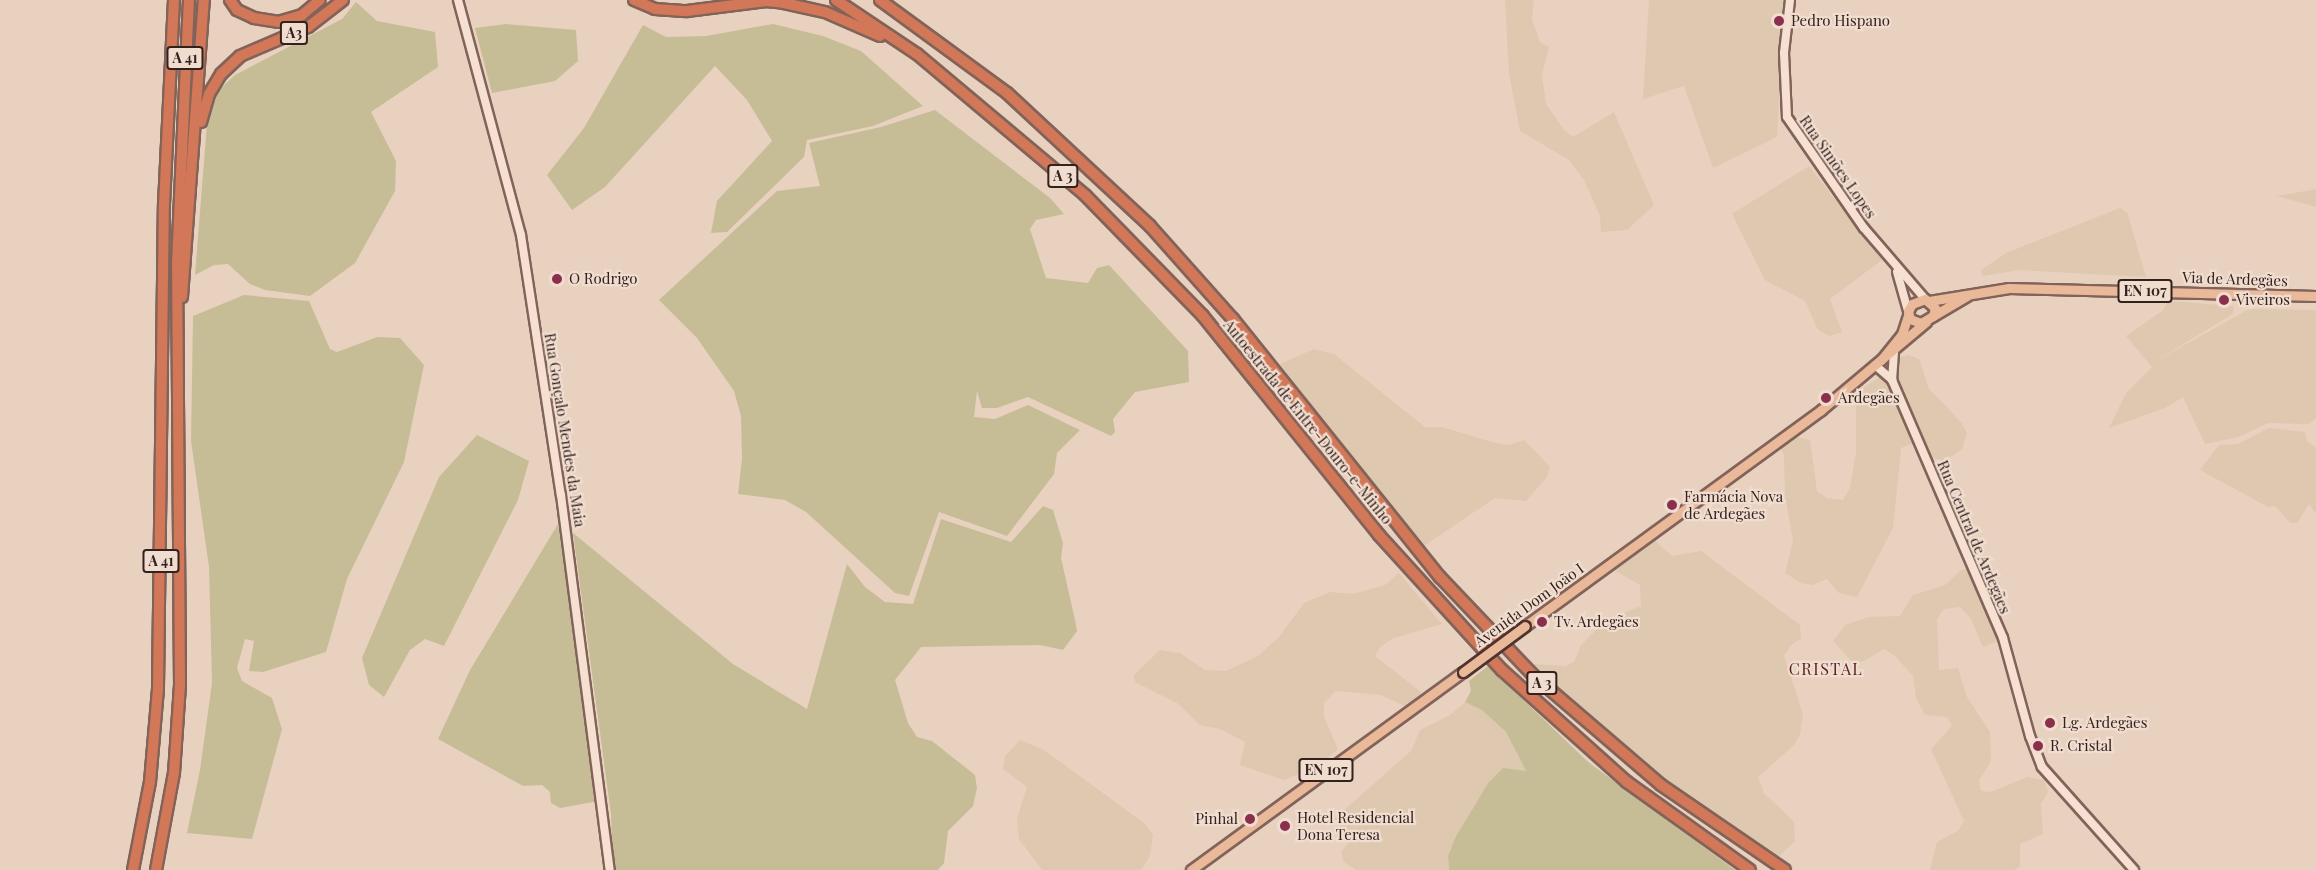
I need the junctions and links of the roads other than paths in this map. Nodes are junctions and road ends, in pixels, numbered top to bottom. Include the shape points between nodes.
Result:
1 (189, 0) edge
2 (204, 0) edge
3 (230, 0) edge
4 (320, 0) edge
5 (343, 0) edge
6 (458, 0) edge
7 (634, 0) edge
8 (836, 0) edge
9 (881, 0) edge
10 (1790, 0) edge
11 (174, 2) edge
12 (917, 54) junction
13 (194, 149) junction
14 (1895, 268) junction
15 (1974, 292) junction
16 (2316, 296) edge
17 (1927, 300) junction
18 (1908, 313) junction
19 (1929, 319) junction
20 (177, 321) junction
21 (1894, 352) junction
22 (1878, 362) junction
23 (1892, 380) junction
24 (133, 870) edge
25 (156, 870) edge
26 (610, 870) edge
27 (1191, 870) edge
28 (1750, 870) edge
29 (1785, 870) edge
30 (2134, 870) edge

1 - 20 highway, A 41 via 181,127
2 - 13 highway
3 - 4 highway via 254,18 278,22 302,15
5 - 13 highway, A3 via 308,27 240,56 221,74 209,94
6 - 26 street, Rua Gonçalo Mendes da Maia via 520,235 561,495
7 - 12 highway via 655,9 687,11 766,1 799,5 840,18
8 - 12 highway, Autoestrada de Entre-Douro-e-Minho / A 3
9 - 29 highway, Autoestrada de Entre-Douro-e-Minho / A 3 via 1007,93 1150,226 1233,319 1440,577 1534,676 1660,785
10 - 14 street, Rua Simões Lopes via 1784,75 1787,117
11 - 24 highway, A 41 via 164,216 158,688 150,782
12 - 28 highway, Autoestrada de Entre-Douro-e-Minho / A 3 via 1076,188 1172,283 1233,351 1399,559 1524,692 1635,788
13 - 20 highway via 185,279
14 - 17 street, Rua Simões Lopes
14 - 18 street, Rua Simões Lopes
15 - 16 main road, Via de Ardegães / EN 107 via 2009,288
15 - 17 main road, Via de Ardegães / EN 107
15 - 19 main road, Via de Ardegães / EN 107
17 - 18 main road, EN 107 via 1912,304
17 - 19 main road via 1935,308
18 - 19 main road via 1917,324
18 - 22 main road, Avenida Dom João I / EN 107 via 1902,334
19 - 21 main road, Avenida Dom João I / EN 107
20 - 25 highway, A 41 via 180,693 172,782
21 - 22 main road, Avenida Dom João I / EN 107
21 - 23 street, Rua Central de Ardegães
22 - 23 street, Rua Central de Ardegães
22 - 27 main road, Avenida Dom João I / EN 107, bridge via 1821,410
23 - 30 street, Rua Central de Ardegães via 2003,638 2042,767

